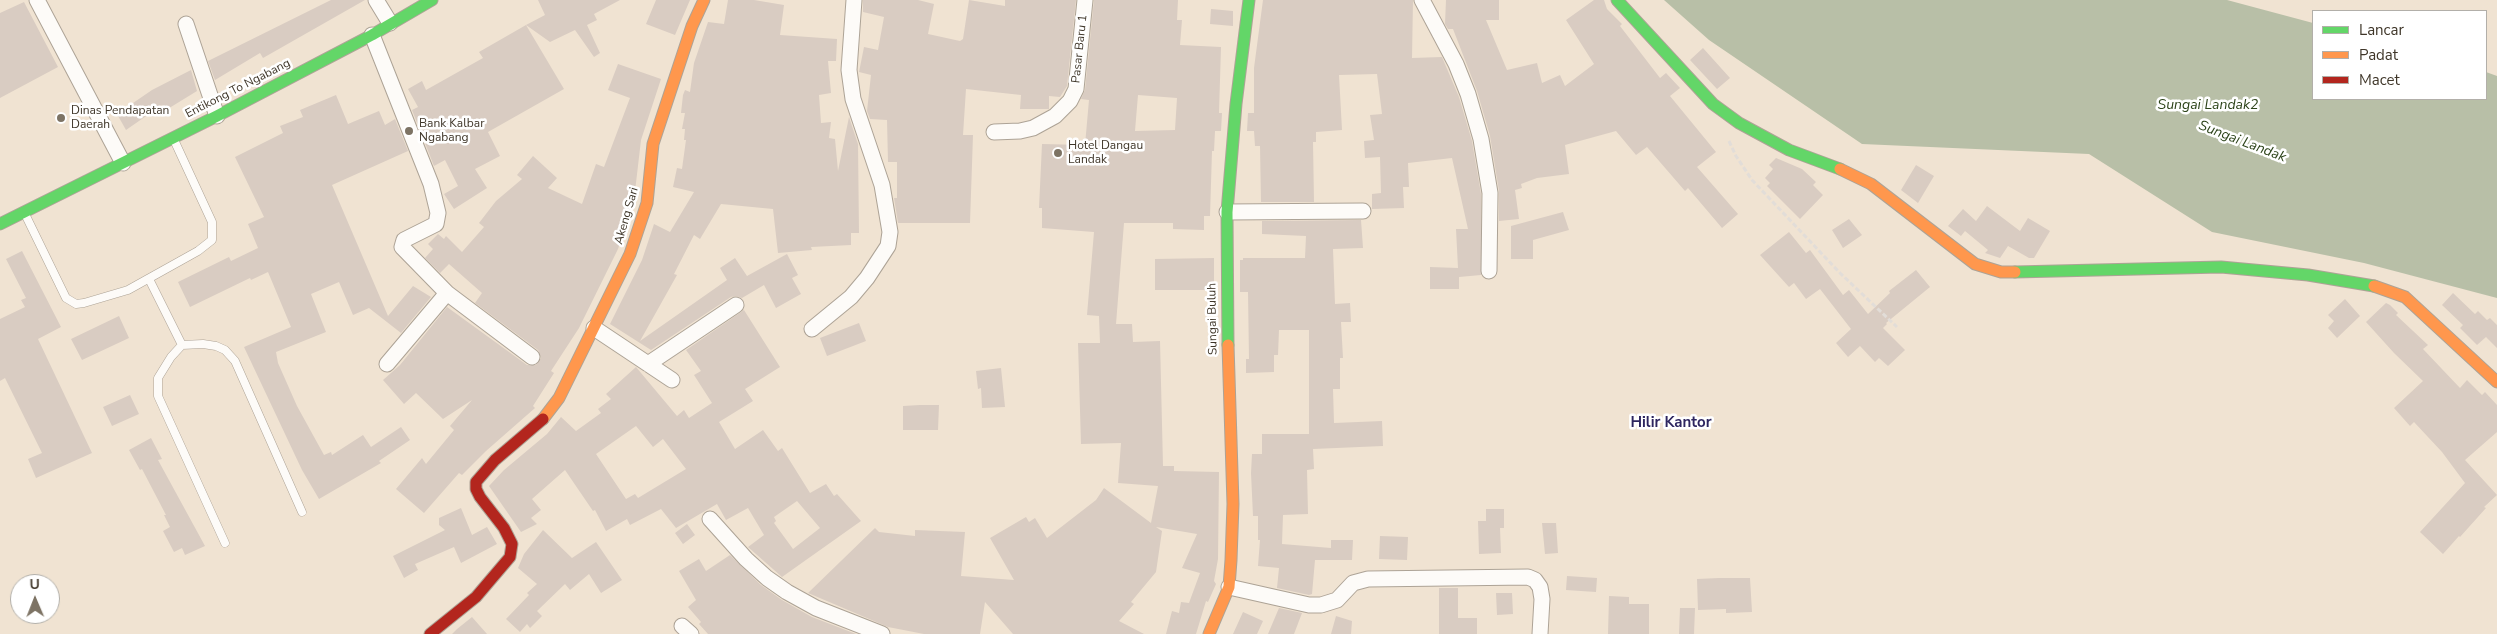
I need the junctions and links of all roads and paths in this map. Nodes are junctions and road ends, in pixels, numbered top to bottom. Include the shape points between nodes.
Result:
1 (37, 0) edge
2 (376, 0) edge
3 (432, 0) edge
4 (704, 0) edge
5 (854, 0) edge
6 (1085, 0) edge
7 (1249, 0) edge
8 (1422, 0) edge
9 (1617, 0) edge
10 (186, 24) dead end
11 (390, 24) junction
12 (372, 35) junction
13 (217, 116) junction
14 (994, 132) dead end
15 (173, 138) junction
16 (1728, 139) dead end
17 (122, 163) junction
18 (1363, 211) dead end
19 (24, 212) junction
20 (1227, 212) junction
21 (0, 224) edge
22 (1489, 271) dead end
23 (149, 279) junction
24 (447, 293) junction
25 (736, 305) dead end
26 (1897, 327) dead end
27 (594, 328) junction
28 (812, 329) dead end
29 (182, 345) junction
30 (532, 357) dead end
31 (387, 364) dead end
32 (648, 364) junction
33 (672, 380) dead end
34 (2497, 382) edge
35 (302, 512) dead end
36 (710, 518) dead end
37 (225, 543) dead end
38 (1229, 587) junction
39 (430, 634) edge
40 (882, 634) edge
41 (1209, 634) edge
42 (1540, 634) edge

1 - 17 street
2 - 11 street
3 - 11 main road, Entikong To Ngabang
4 - 27 main road, Akeng Sari via 692,26 653,144 647,202 630,254
5 - 28 street via 849,70 853,99 882,185 890,232 888,246 867,278 851,297
6 - 14 street, Pasar Baru 1 via 1076,89 1070,101 1055,116 1034,128
7 - 20 main road, Sungai Buluh
8 - 22 street via 1456,64 1481,139 1490,193
9 - 34 main road via 1713,104 1739,123 1789,150 1871,184 1975,264 2001,272 2221,267 2308,275 2381,287 2405,297
10 - 13 street
11 - 12 main road, Entikong To Ngabang
12 - 13 main road, Entikong To Ngabang
12 - 24 street via 430,184 438,213 436,224 404,240 402,247
13 - 15 main road, Entikong To Ngabang
15 - 17 main road, Entikong To Ngabang
15 - 23 lane via 212,222 213,235 207,245
16 - 26 path via 1752,180 1840,273
17 - 19 main road, Entikong To Ngabang
18 - 20 street
19 - 21 main road, Entikong To Ngabang
19 - 23 lane via 66,298 76,304 128,290
20 - 38 main road, Sungai Buluh via 1233,504
23 - 29 lane
24 - 30 street
24 - 31 street
25 - 32 street
27 - 32 street
27 - 39 main road, Akeng Sari via 559,398 539,424 495,460 476,482 480,497 512,544 510,557 476,597
29 - 35 lane via 216,346 235,361
29 - 37 lane via 170,357 158,378 158,396
32 - 33 street
36 - 40 street via 767,578 816,608
38 - 41 main road, Sungai Buluh
38 - 42 street via 1321,605 1337,600 1353,583 1368,579 1528,577 1540,587

